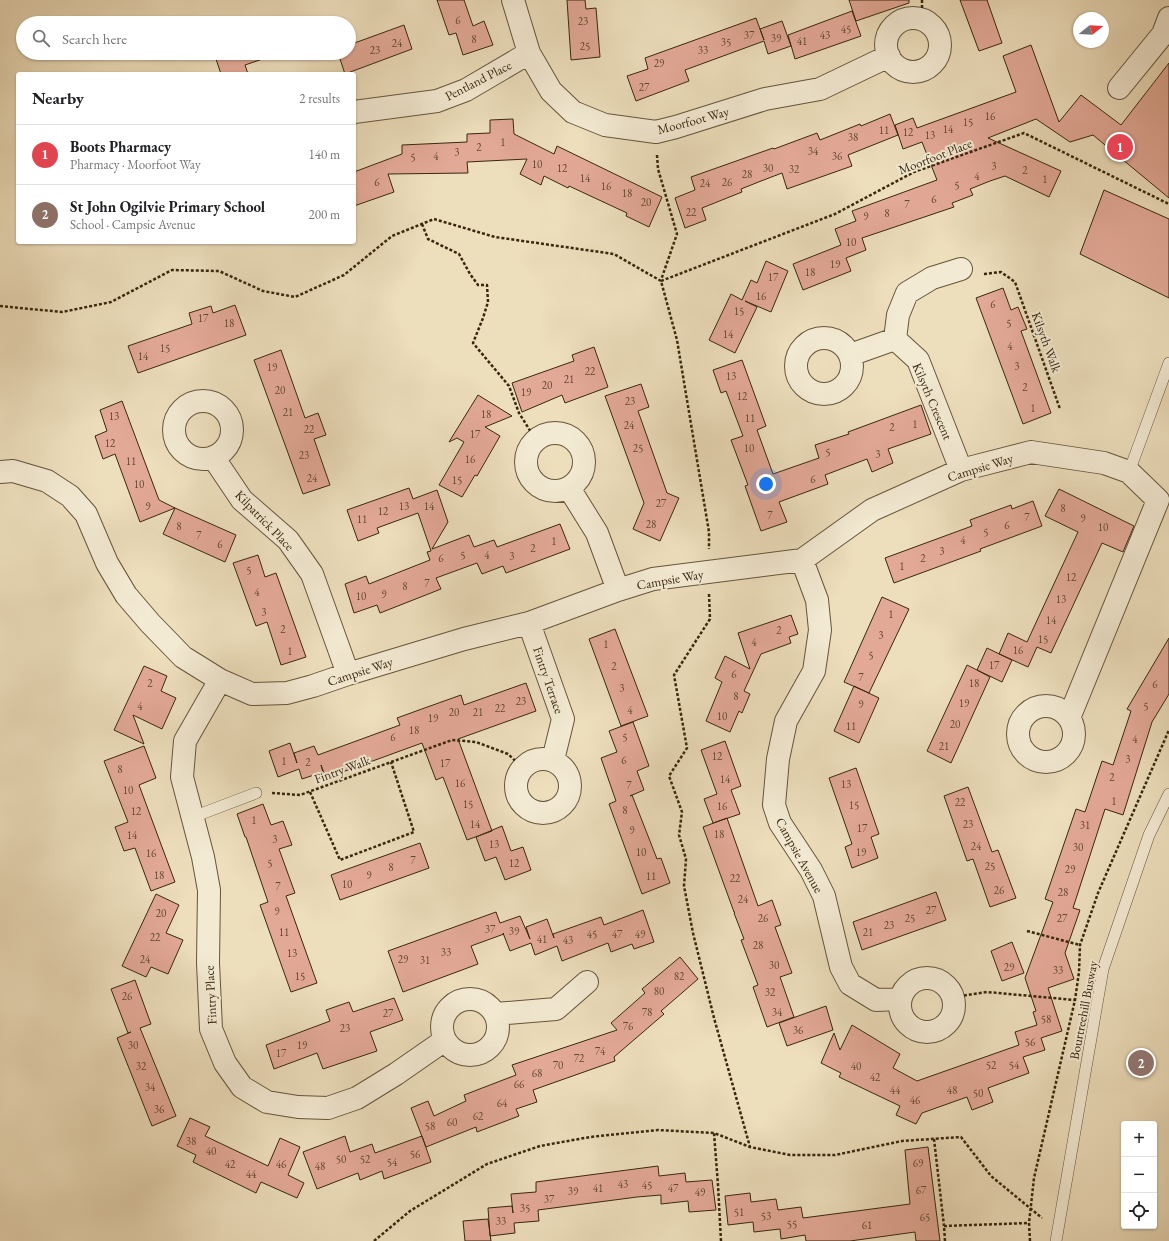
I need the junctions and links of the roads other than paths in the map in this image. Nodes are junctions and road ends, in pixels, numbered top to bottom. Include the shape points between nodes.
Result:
1 (513, 0) edge
2 (922, 10) edge
3 (1169, 18) edge
4 (530, 53) junction
5 (889, 56) junction
6 (1119, 88) dead end
7 (356, 112) edge
8 (961, 269) road end
9 (895, 339) junction
10 (850, 355) dead end
11 (1169, 363) edge
12 (213, 457) dead end
13 (961, 470) junction
14 (0, 472) edge
15 (1129, 472) junction
16 (569, 488) junction
17 (802, 560) junction
18 (618, 590) junction
19 (529, 623) junction
20 (348, 674) junction
21 (220, 680) junction
22 (1069, 718) dead end
23 (553, 760) junction
24 (256, 793) road end
25 (1169, 794) edge
26 (193, 817) junction
27 (587, 982) dead end
28 (900, 999) junction
29 (495, 1014) junction
30 (445, 1040) junction
31 (1056, 1236) edge

1 - 4 street, Moorfoot Way
2 - 5 street via 913,18 894,25 886,44
2 - 5 street via 937,31 940,40 939,54 932,65 920,71 906,71 897,67
3 - 6 street via 1163,34
4 - 5 street, Moorfoot Way via 551,91 573,112 605,126 656,132 765,99 820,89
4 - 7 street, Pentland Place via 466,90 437,101
8 - 9 street via 932,278 908,293 898,315
9 - 10 street
9 - 13 street, Kilsyth Crescent via 918,360
11 - 15 lane
12 - 20 street, Kilpatrick Place via 242,500 288,540 312,574
13 - 15 street, Campsie Way via 1031,452 1104,463
13 - 17 street, Campsie Way via 872,510
14 - 21 street, Campsie Way via 13,471 47,480 70,496 86,514 107,563 126,595 183,657
15 - 22 street, Campsie Way via 1158,500
16 - 16 street via 577,482 585,465 581,446 566,434 548,433 536,440 527,453 528,472 540,487 560,491
16 - 18 street via 597,533
17 - 18 street, Campsie Way via 653,579
17 - 28 street, Campsie Avenue via 817,600 820,630 814,671 786,721 778,759 774,805 780,822 811,870 824,896 842,967 850,984 876,1000
18 - 19 street, Campsie Way
19 - 20 street, Campsie Way via 464,639
19 - 23 street, Fintry Terrace via 563,719
20 - 21 street, Campsie Way via 287,693 252,694
21 - 26 street, Fintry Place via 185,741 182,777
23 - 23 street via 567,772 570,791 557,810 548,813 533,811 521,802 517,793 518,775 526,764 534,760
24 - 26 lane
25 - 31 lane, Bourtreehill Busway via 1149,835 1104,969
26 - 30 street, Fintry Place via 209,890 208,963 211,1029 225,1063 242,1087 267,1102 328,1108 357,1098
27 - 29 street via 556,1009
28 - 28 street via 905,988 914,981 933,978 943,982 950,989 955,1007 951,1020 944,1027 933,1032 923,1032 905,1022 900,1012
29 - 30 street via 497,1034 494,1041 482,1052 463,1054 454,1050
29 - 30 street via 489,1006 478,1000 458,1001 450,1007 442,1021

